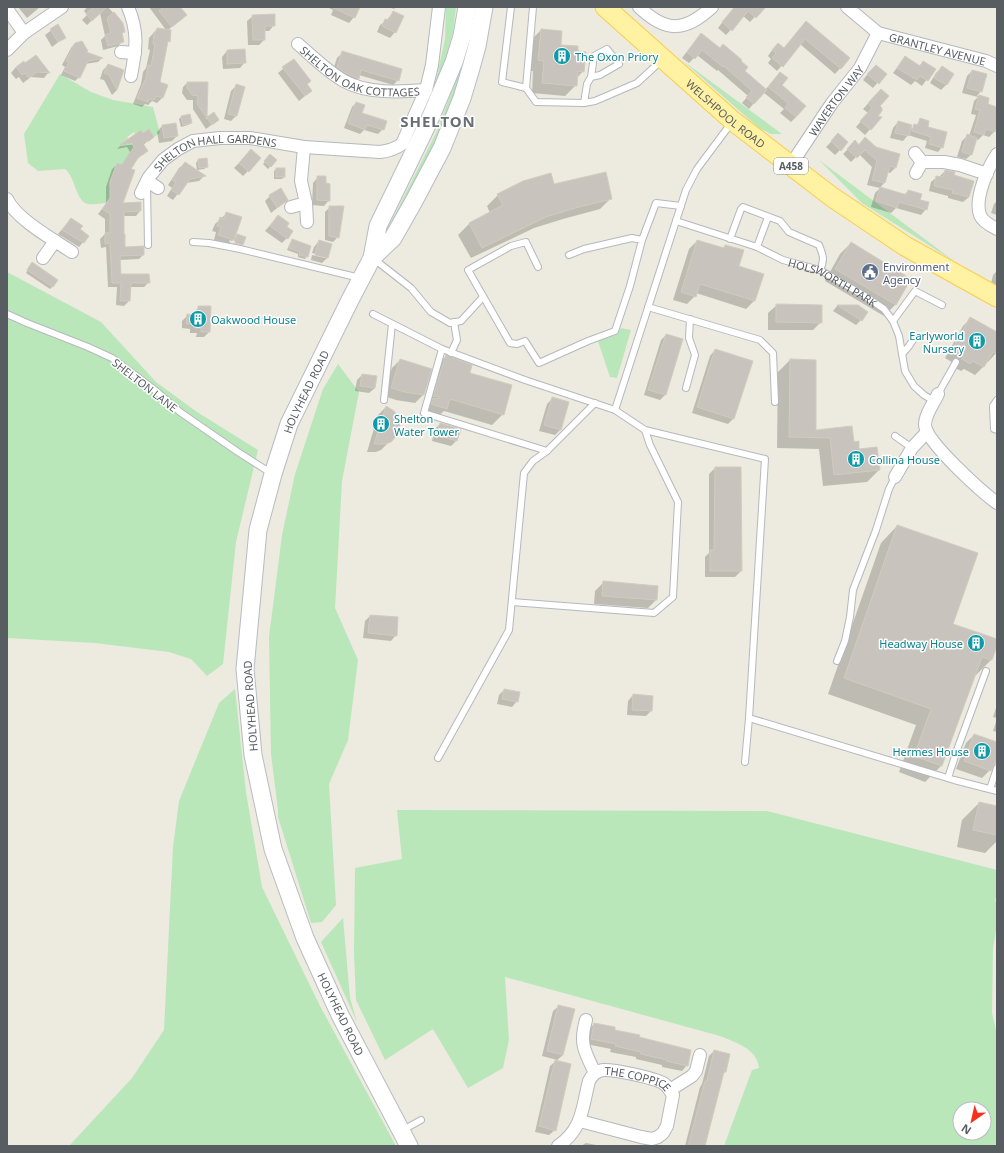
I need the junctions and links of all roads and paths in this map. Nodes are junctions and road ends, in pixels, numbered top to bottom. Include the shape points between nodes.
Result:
1 (62, 7) edge
2 (128, 7) edge
3 (439, 7) edge
4 (467, 7) edge
5 (484, 7) edge
6 (511, 7) edge
7 (533, 7) edge
8 (605, 7) edge
9 (639, 7) edge
10 (712, 7) edge
11 (846, 7) edge
12 (7, 9) edge
13 (24, 33) junction
14 (878, 33) junction
15 (298, 44) dead end
16 (7, 50) edge
17 (121, 52) dead end
18 (135, 54) junction
19 (663, 59) junction
20 (997, 66) edge
21 (131, 76) dead end
22 (591, 77) junction
23 (526, 88) junction
24 (426, 90) junction
25 (584, 103) junction
26 (733, 121) junction
27 (304, 147) junction
28 (997, 154) edge
29 (790, 166) junction
30 (916, 173) dead end
31 (987, 174) junction
32 (147, 182) junction
33 (158, 188) dead end
34 (141, 193) dead end
35 (7, 199) edge
36 (306, 203) junction
37 (681, 206) junction
38 (291, 207) dead end
39 (768, 217) junction
40 (676, 221) junction
41 (308, 222) dead end
42 (997, 228) edge
43 (730, 239) junction
44 (642, 240) junction
45 (55, 241) junction
46 (193, 242) dead end
47 (148, 245) dead end
48 (757, 247) junction
49 (72, 252) dead end
50 (570, 255) dead end
51 (43, 258) dead end
52 (372, 258) junction
53 (538, 267) dead end
54 (820, 270) junction
55 (362, 279) junction
56 (483, 297) junction
57 (997, 297) edge
58 (942, 305) dead end
59 (648, 307) junction
60 (7, 314) edge
61 (373, 314) dead end
62 (690, 319) junction
63 (454, 322) junction
64 (893, 322) junction
65 (392, 324) junction
66 (915, 337) dead end
67 (442, 349) junction
68 (450, 353) junction
69 (902, 354) junction
70 (956, 362) dead end
71 (686, 388) dead end
72 (936, 398) junction
73 (384, 400) dead end
74 (997, 400) edge
75 (774, 402) dead end
76 (595, 404) junction
77 (614, 410) junction
78 (645, 430) junction
79 (997, 430) edge
80 (927, 432) junction
81 (895, 436) dead end
82 (912, 448) junction
83 (547, 451) junction
84 (273, 474) junction
85 (895, 478) joint
86 (997, 503) edge
87 (512, 602) junction
88 (838, 661) dead end
89 (986, 671) dead end
90 (749, 718) junction
91 (438, 758) dead end
92 (745, 762) dead end
93 (997, 768) edge
94 (951, 779) junction
95 (990, 789) junction
96 (997, 791) edge
97 (586, 1020) dead end
98 (700, 1055) dead end
99 (595, 1073) junction
100 (670, 1090) junction
101 (421, 1120) dead end
102 (580, 1121) junction
103 (402, 1131) junction
104 (409, 1146) edge
105 (558, 1146) edge

1 - 13 street
2 - 18 street via 135,28
3 - 24 street via 432,65
4 - 52 main road, HOLYHEAD ROAD via 454,62 429,122 378,226
5 - 52 main road, HOLYHEAD ROAD via 471,68 442,148 393,238
6 - 23 lane via 502,82
7 - 23 lane
8 - 19 main road, WELSHPOOL ROAD / A458
9 - 10 street via 657,21 677,27 696,21
11 - 14 street
12 - 13 street
13 - 16 street
14 - 20 street, GRANTLEY AVENUE
14 - 29 street, WAVERTON WAY via 860,68
15 - 24 street, SHELTON OAK COTTAGES via 345,82 383,92
17 - 18 street
18 - 21 street
19 - 25 lane via 637,84
19 - 26 main road, WELSHPOOL ROAD / A458
22 - 22 lane via 594,56 607,49 619,64
22 - 25 lane via 587,84
23 - 25 lane via 536,102
24 - 27 street, SHELTON HALL GARDENS via 402,144 390,151
26 - 29 main road, WELSHPOOL ROAD / A458
26 - 37 lane via 697,169
27 - 32 street, SHELTON HALL GARDENS via 250,138 194,141 163,160
27 - 36 street via 301,181
28 - 31 street
29 - 57 main road, WELSHPOOL ROAD / A458 via 832,198 905,246
30 - 31 street via 918,157 960,165
31 - 42 street via 979,198 980,215
32 - 33 street
32 - 34 street, SHELTON HALL GARDENS
32 - 47 lane
35 - 45 street via 22,218
36 - 38 street
36 - 41 street
37 - 40 lane
37 - 44 lane via 656,203
39 - 43 lane via 744,207
39 - 48 lane
39 - 54 lane via 780,221 789,232 819,245 824,262
40 - 43 lane, HOLSWORTH PARK
40 - 59 lane
43 - 48 lane, HOLSWORTH PARK
44 - 50 lane via 632,238 584,249
44 - 56 lane via 630,286 614,331 539,363 525,341 510,343
45 - 49 street
45 - 51 street
46 - 55 lane via 240,249
48 - 54 lane, HOLSWORTH PARK via 783,260
52 - 55 main road, HOLYHEAD ROAD
52 - 63 lane via 411,288 430,312 450,323
53 - 56 lane via 526,242 511,246 468,270
54 - 64 lane, HOLSWORTH PARK via 884,309
55 - 84 main road, HOLYHEAD ROAD via 289,424
56 - 63 lane via 461,321
58 - 64 lane via 914,291
59 - 62 lane
59 - 77 lane
60 - 84 lane, SHELTON LANE via 112,358 180,412
61 - 65 lane
62 - 71 lane via 689,338 695,355
62 - 75 lane via 760,340 773,353
63 - 68 lane via 457,340
64 - 69 lane, HOLSWORTH PARK
65 - 67 lane
65 - 73 lane
66 - 69 lane
67 - 68 lane
67 - 83 lane via 424,413
68 - 76 lane
69 - 72 lane, HOLSWORTH PARK via 910,381 924,395
70 - 72 lane
72 - 80 street via 927,416
74 - 79 lane via 993,406 994,429
76 - 77 lane
76 - 83 lane
77 - 78 lane
78 - 87 lane via 678,502 673,598 654,613
78 - 90 lane via 765,459
80 - 82 street
80 - 86 street via 957,468
81 - 82 lane
82 - 85 street
83 - 87 lane via 533,461 524,473
84 - 103 main road, HOLYHEAD ROAD via 258,530 245,669 253,754 273,849 305,938 340,1015
85 - 88 lane via 853,590 845,641
87 - 91 lane via 509,630
89 - 94 lane via 957,750
90 - 92 lane
90 - 94 lane
93 - 95 lane
94 - 95 lane
95 - 96 lane
97 - 99 street via 582,1040
98 - 100 street via 692,1076
99 - 100 street, THE COPPICE via 609,1070 634,1075 662,1083
99 - 102 street, THE COPPICE via 589,1081
100 - 102 street, THE COPPICE via 673,1095 667,1126 658,1137 640,1137
101 - 103 lane
102 - 105 street, THE COPPICE via 571,1136
103 - 104 main road, HOLYHEAD ROAD

